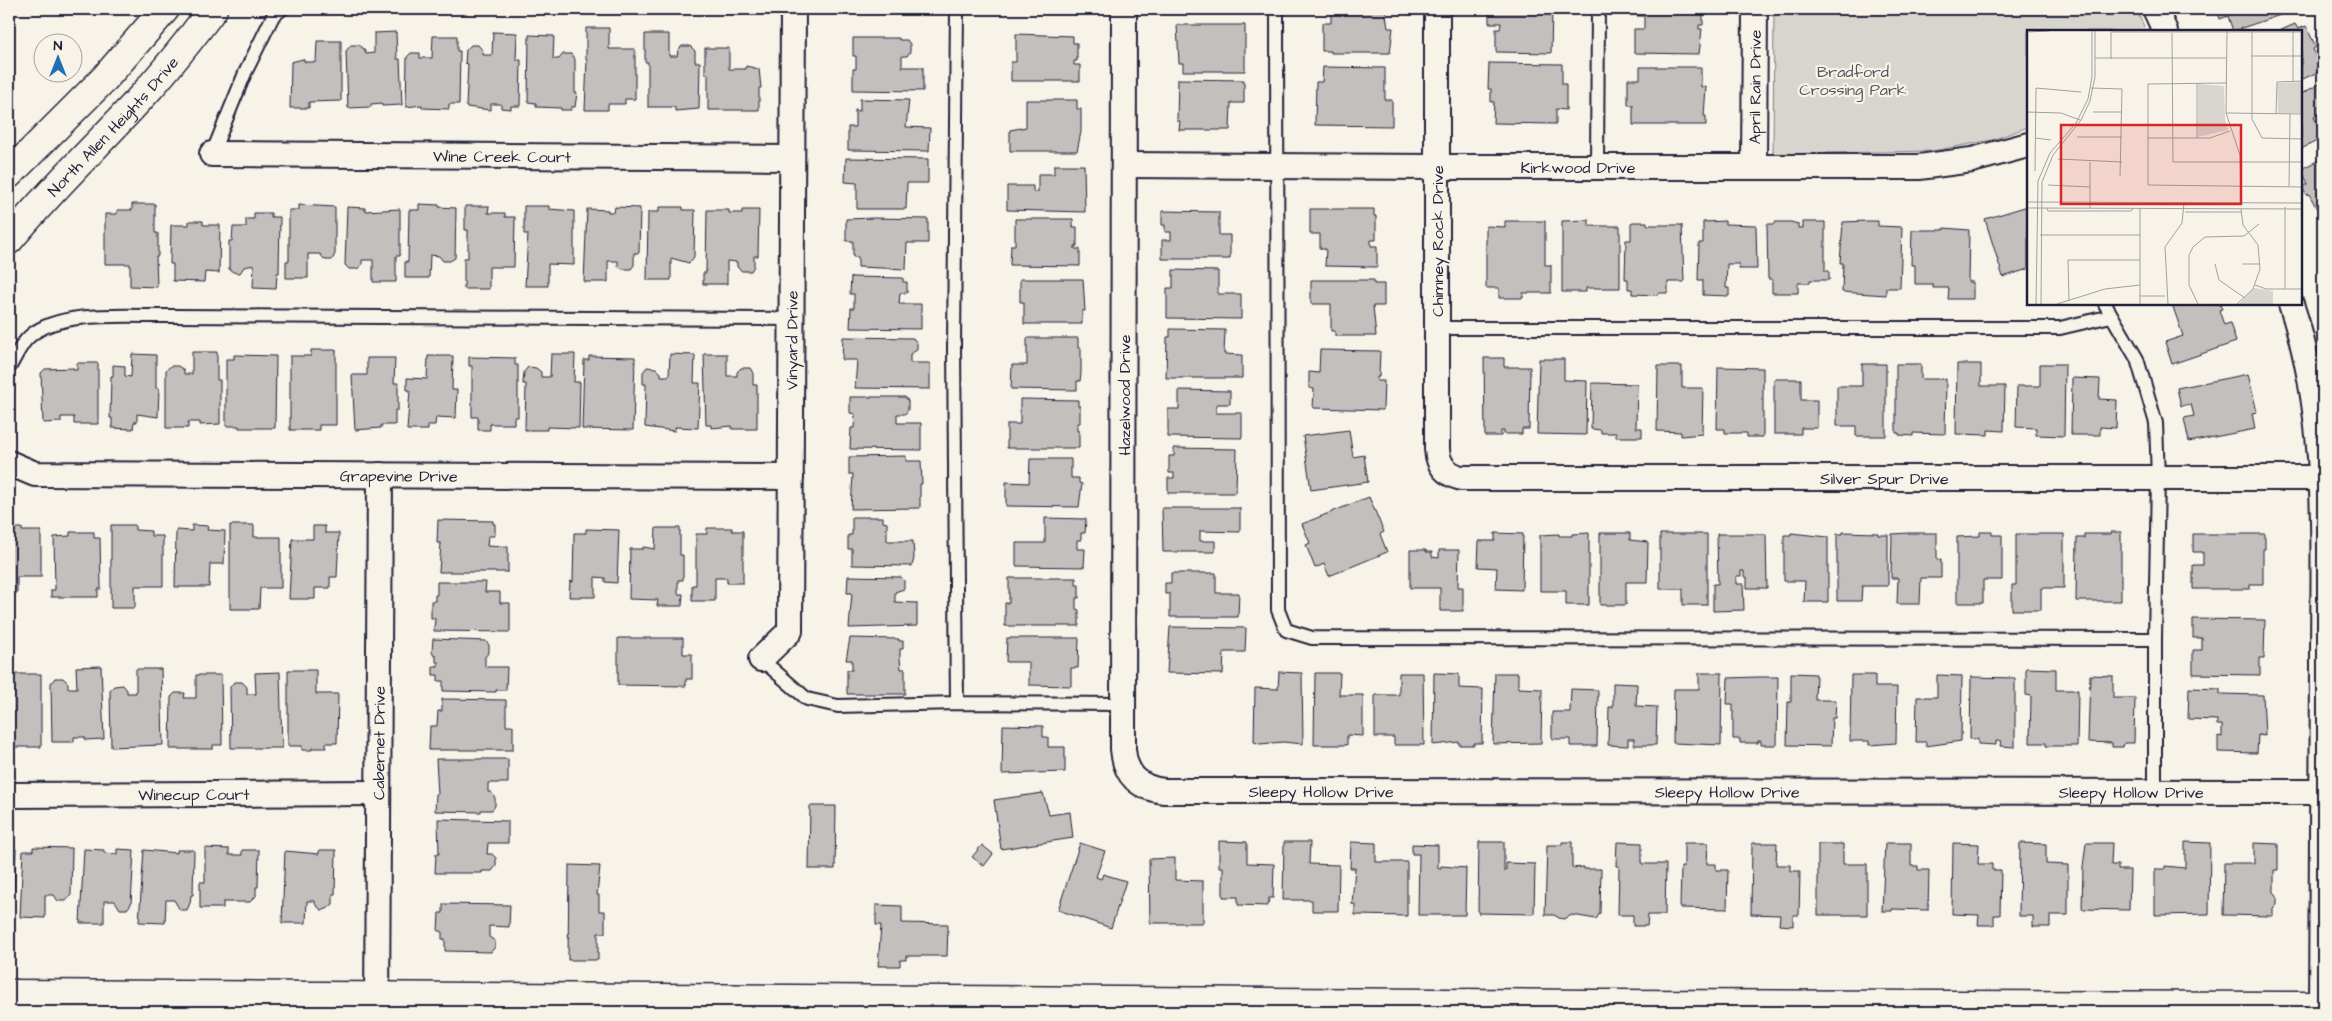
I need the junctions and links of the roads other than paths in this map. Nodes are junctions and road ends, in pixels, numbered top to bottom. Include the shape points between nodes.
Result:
1 (165, 9) edge
2 (213, 9) edge
3 (282, 9) edge
4 (793, 9) edge
5 (957, 9) edge
6 (1124, 9) edge
7 (1277, 9) edge
8 (1438, 9) edge
9 (1598, 9) edge
10 (1755, 9) edge
11 (2155, 9) edge
12 (2164, 30) edge
13 (2027, 145) edge
14 (212, 154) joint
15 (792, 158) junction
16 (1124, 165) junction
17 (1277, 166) junction
18 (1754, 166) junction
19 (1597, 167) junction
20 (1437, 168) junction
21 (9, 174) edge
22 (9, 240) edge
23 (2106, 305) edge
24 (2291, 305) edge
25 (2111, 316) junction
26 (791, 319) junction
27 (1437, 328) junction
28 (9, 368) edge
29 (9, 463) edge
30 (1446, 471) joint
31 (380, 475) junction
32 (791, 477) junction
33 (2158, 478) junction
34 (2323, 478) edge
35 (2154, 639) junction
36 (761, 659) joint
37 (957, 703) junction
38 (1123, 704) junction
39 (1133, 778) joint
40 (2154, 791) junction
41 (2323, 792) edge
42 (378, 793) junction
43 (9, 795) edge
44 (9, 994) edge
45 (378, 1004) edge
46 (1021, 1006) edge
47 (1596, 1008) edge
48 (2321, 1008) edge

1 - 21 main road via 105,78
2 - 22 main road, North Allen Heights Drive via 148,90 47,195
3 - 14 lane via 273,16 245,73
4 - 15 street, Vinyard Drive
5 - 37 lane via 954,356
6 - 16 street, Hazelwood Drive
7 - 17 lane
8 - 20 street, Chimney Rock Drive
9 - 19 lane
10 - 18 street, April Rain Drive
11 - 12 street
13 - 18 street, Kirkwood Drive via 1972,160 1919,167
14 - 15 street, Wine Creek Court
15 - 26 street, Vinyard Drive
16 - 17 street, Kirkwood Drive
16 - 38 street, Hazelwood Drive
17 - 20 street, Kirkwood Drive
17 - 35 lane via 1278,610 1286,630 1312,638
18 - 19 street, Kirkwood Drive
19 - 20 street, Kirkwood Drive
20 - 27 street, Chimney Rock Drive
23 - 25 lane
24 - 34 street via 2312,385
25 - 27 lane via 2060,328
25 - 33 lane via 2137,359 2156,423
26 - 28 lane via 72,318 53,322 29,336
26 - 32 street, Vinyard Drive
27 - 30 street, Chimney Rock Drive via 1437,449
29 - 31 street, Grapevine Drive via 35,474
30 - 33 street, Silver Spur Drive via 1461,478
31 - 32 street, Grapevine Drive
31 - 42 street, Cabernet Drive
32 - 36 street, Vinyard Drive via 790,631
33 - 34 street, Silver Spur Drive
33 - 35 lane
34 - 41 street
35 - 40 lane
36 - 37 lane via 807,698 838,706
37 - 38 lane
38 - 39 street, Hazelwood Drive via 1124,762
39 - 40 street, Sleepy Hollow Drive via 1139,784 1164,791
40 - 41 street, Sleepy Hollow Drive
41 - 48 street
42 - 43 street, Winecup Court
42 - 45 street, Cabernet Drive
44 - 45 main road
45 - 46 main road
46 - 47 main road
47 - 48 main road

